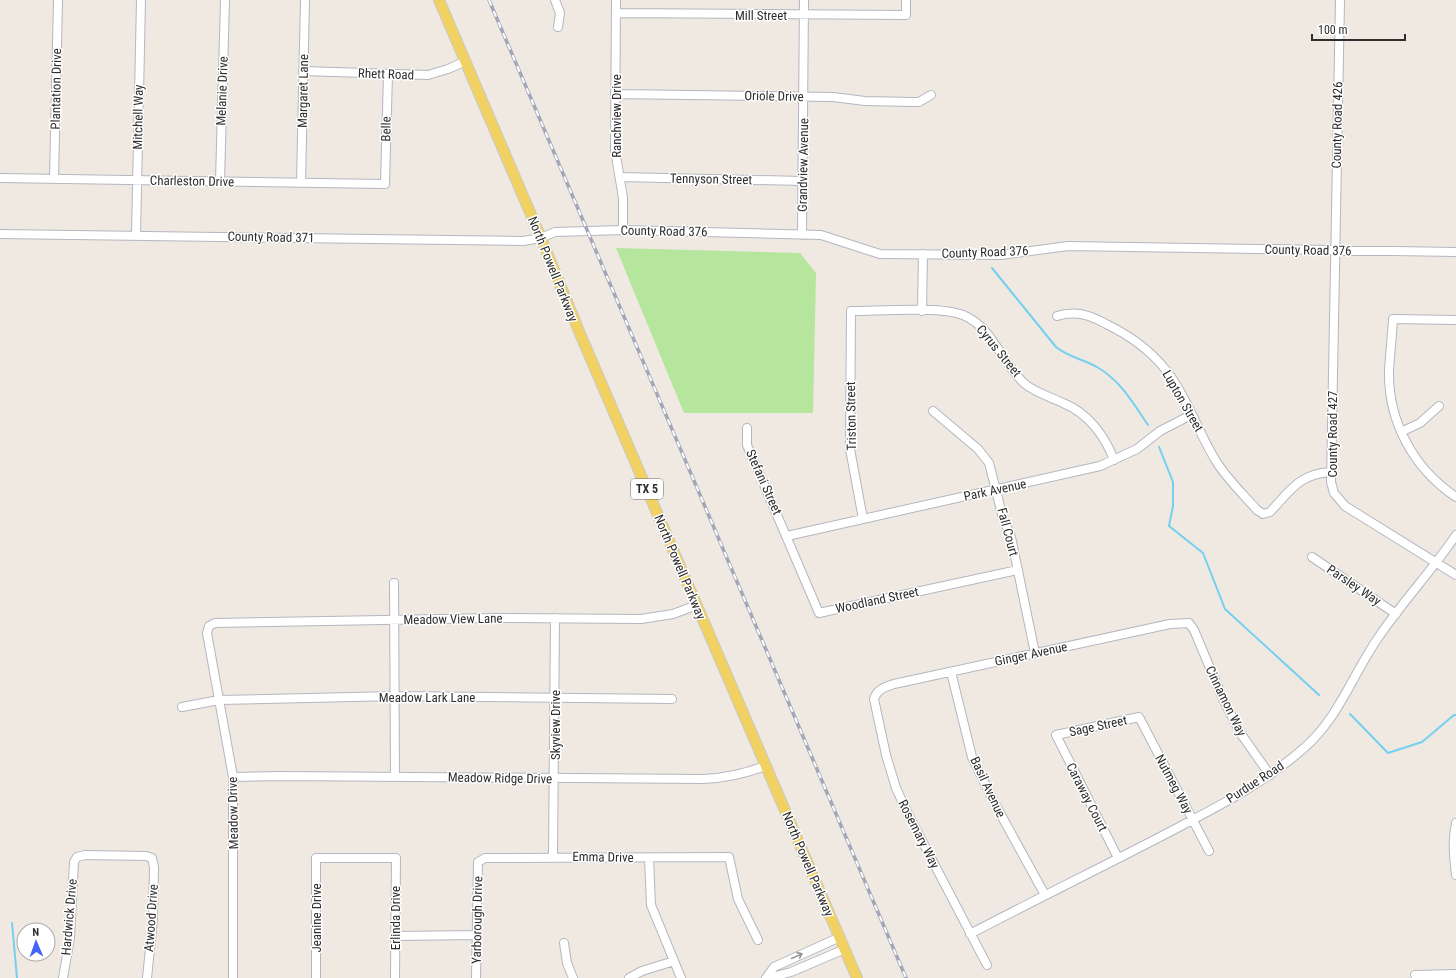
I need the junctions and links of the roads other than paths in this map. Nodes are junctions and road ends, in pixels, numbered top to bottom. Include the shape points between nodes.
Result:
1 (58, 0) edge
2 (141, 0) edge
3 (224, 0) edge
4 (304, 0) edge
5 (439, 0) edge
6 (555, 0) edge
7 (616, 0) edge
8 (804, 0) edge
9 (906, 0) edge
10 (1340, 0) edge
11 (616, 14) junction
12 (804, 15) junction
13 (558, 27) dead end
14 (466, 61) junction
15 (303, 71) junction
16 (388, 74) junction
17 (616, 94) junction
18 (931, 96) dead end
19 (804, 97) junction
20 (0, 178) edge
21 (620, 178) junction
22 (54, 179) junction
23 (137, 180) junction
24 (802, 180) junction
25 (220, 181) junction
26 (302, 183) junction
27 (385, 184) joint
28 (623, 230) junction
29 (0, 234) edge
30 (136, 235) junction
31 (802, 235) junction
32 (541, 238) junction
33 (1335, 250) junction
34 (1456, 252) edge
35 (922, 254) junction
36 (851, 311) joint
37 (922, 311) junction
38 (1057, 316) dead end
39 (1456, 320) edge
40 (1439, 406) dead end
41 (933, 411) dead end
42 (1191, 415) junction
43 (747, 428) dead end
44 (1401, 432) junction
45 (1114, 460) junction
46 (1330, 472) junction
47 (996, 490) junction
48 (1456, 497) edge
49 (863, 519) junction
50 (1456, 535) edge
51 (787, 536) junction
52 (1312, 557) dead end
53 (1437, 563) junction
54 (1018, 570) junction
55 (1456, 575) edge
56 (394, 583) dead end
57 (697, 605) junction
58 (1396, 614) junction
59 (555, 618) junction
60 (395, 620) junction
61 (1189, 623) joint
62 (209, 626) joint
63 (1035, 653) junction
64 (951, 672) junction
65 (875, 695) joint
66 (396, 696) junction
67 (554, 698) junction
68 (672, 699) dead end
69 (219, 700) junction
70 (182, 707) dead end
71 (1139, 717) joint
72 (1056, 735) joint
73 (765, 766) junction
74 (1270, 775) junction
75 (233, 777) junction
76 (395, 777) junction
77 (555, 778) junction
78 (1193, 820) junction
79 (1456, 823) edge
80 (1209, 851) dead end
81 (553, 856) junction
82 (76, 857) joint
83 (396, 858) joint
84 (649, 858) junction
85 (1118, 858) junction
86 (478, 862) joint
87 (1456, 875) edge
88 (1044, 895) junction
89 (970, 934) junction
90 (476, 935) junction
91 (396, 936) junction
92 (840, 937) junction
93 (758, 940) dead end
94 (564, 943) dead end
95 (845, 949) junction
96 (674, 961) junction
97 (987, 965) dead end
98 (1456, 974) edge
99 (1415, 975) dead end
100 (63, 978) edge
101 (147, 978) edge
102 (233, 978) edge
103 (316, 978) edge
104 (395, 978) edge
105 (476, 978) edge
106 (573, 978) edge
107 (629, 978) edge
108 (681, 978) edge
109 (767, 978) edge
110 (857, 978) edge

1 - 22 street, Plantation Drive
2 - 23 street, Mitchell Way
3 - 25 street, Melanie Drive
4 - 15 street, Margaret Lane
5 - 14 main road, North Powell Parkway / TX 5
6 - 13 street via 560,13
7 - 11 street, Ranchview Drive
8 - 12 street, Grandview Avenue
9 - 12 street, Mill Street via 906,15
10 - 33 street, County Road 426
11 - 12 street, Mill Street
11 - 17 street, Ranchview Drive
12 - 19 street, Grandview Avenue
14 - 16 street, Rhett Road via 428,75
14 - 32 main road, North Powell Parkway / TX 5
15 - 16 street, Rhett Road
15 - 26 street, Margaret Lane
16 - 27 street, Belle
17 - 19 street, Oriole Drive
17 - 21 street, Ranchview Drive via 614,150
18 - 19 street, Oriole Drive via 919,102
19 - 24 street, Grandview Avenue
20 - 22 street, Charleston Drive
21 - 24 street, Tennyson Street
21 - 28 street, Ranchview Drive
22 - 23 street, Charleston Drive
23 - 25 street, Charleston Drive
23 - 30 street, Mitchell Way
24 - 31 street, Grandview Avenue
25 - 26 street, Charleston Drive
26 - 27 street, Charleston Drive
28 - 31 street, County Road 376
28 - 32 street, County Road 376 via 556,232
29 - 30 street, County Road 371
30 - 32 street, County Road 371 via 523,241
31 - 35 street, County Road 376 via 821,235 880,254
32 - 57 main road, North Powell Parkway / TX 5
33 - 34 street, County Road 376
33 - 35 street, County Road 376 via 1068,246 1001,255
33 - 46 street, County Road 427
35 - 37 street
36 - 37 street, Cyrus Street
36 - 49 street, Triston Street via 850,448
37 - 45 street, Cyrus Street via 953,312 973,320 989,336 1026,384 1084,415 1102,435
38 - 42 street, Lupton Street via 1072,312 1084,315 1115,328 1143,347 1166,370
39 - 44 street via 1393,319 1390,381 1393,408
40 - 44 street via 1420,423
41 - 47 street, Fall Court via 985,456
42 - 45 street, Park Avenue via 1160,431 1137,449
42 - 46 street, Lupton Street via 1228,478 1263,514 1270,512 1303,478
43 - 51 street, Stefani Street via 747,445
44 - 48 street via 1422,466 1442,488
45 - 47 street, Park Avenue via 1085,471
46 - 53 street, County Road 427 via 1334,493 1345,506
47 - 49 street, Park Avenue
47 - 54 street, Fall Court via 1011,537
49 - 51 street, Park Avenue
50 - 53 street, Purdue Road
51 - 54 street, Woodland Street via 819,613
52 - 58 street, Parsley Way
53 - 55 street, County Road 427
53 - 58 street, Purdue Road
54 - 63 street, Fall Court
56 - 60 street
57 - 59 street, Meadow View Lane via 657,618
57 - 73 main road, North Powell Parkway / TX 5
58 - 74 street, Purdue Road via 1364,659 1322,729 1305,748
59 - 60 street, Meadow View Lane
59 - 67 street, Skyview Drive
60 - 62 street, Meadow View Lane via 215,623
60 - 66 street
61 - 63 street, Ginger Avenue via 1170,624
61 - 74 street, Cinnamon Way via 1241,734
62 - 69 street, Meadow Drive via 207,633
63 - 64 street, Ginger Avenue
64 - 65 street, Ginger Avenue via 894,684 881,689
64 - 88 street, Basil Avenue via 977,769
65 - 89 street, Rosemary Way via 884,748 896,788
66 - 67 street, Meadow Lark Lane
66 - 69 street, Meadow Lark Lane
66 - 76 street
67 - 68 street, Meadow Lark Lane
67 - 77 street, Skyview Drive
69 - 70 street, Meadow Lark Lane
69 - 75 street, Meadow Drive
71 - 72 street, Sage Street
71 - 78 street, Nutmeg Way
72 - 85 street, Caraway Court
73 - 77 street, Meadow Ridge Drive via 742,775 724,778
73 - 92 main road, North Powell Parkway / TX 5
74 - 78 street, Purdue Road
75 - 76 street, Meadow Ridge Drive
75 - 102 street, Meadow Drive
76 - 77 street, Meadow Ridge Drive
77 - 81 street, Skyview Drive
78 - 80 street, Nutmeg Way
78 - 85 street, Purdue Road
79 - 87 street
81 - 84 street, Emma Drive
81 - 86 street, Emma Drive via 485,858
82 - 100 street, Hardwick Drive via 73,867 70,938
82 - 101 street, Atwood Drive via 100,855 152,858 153,919
83 - 91 street, Erlinda Drive
83 - 103 street, Jeanine Drive via 316,858
84 - 93 street, Emma Drive via 729,857 738,899
84 - 96 street via 651,905
85 - 88 street, Purdue Road
86 - 90 street, Yarborough Drive
88 - 89 street, Purdue Road
89 - 97 street, Rosemary Way
90 - 91 street
90 - 105 street, Yarborough Drive
91 - 104 street, Erlinda Drive
92 - 95 main road, North Powell Parkway / TX 5
109 -> 92 street via 774,967
94 - 106 street via 567,963
95 - 109 street via 791,972
95 - 110 main road, North Powell Parkway / TX 5
96 - 107 street
96 - 108 street
98 - 99 street

